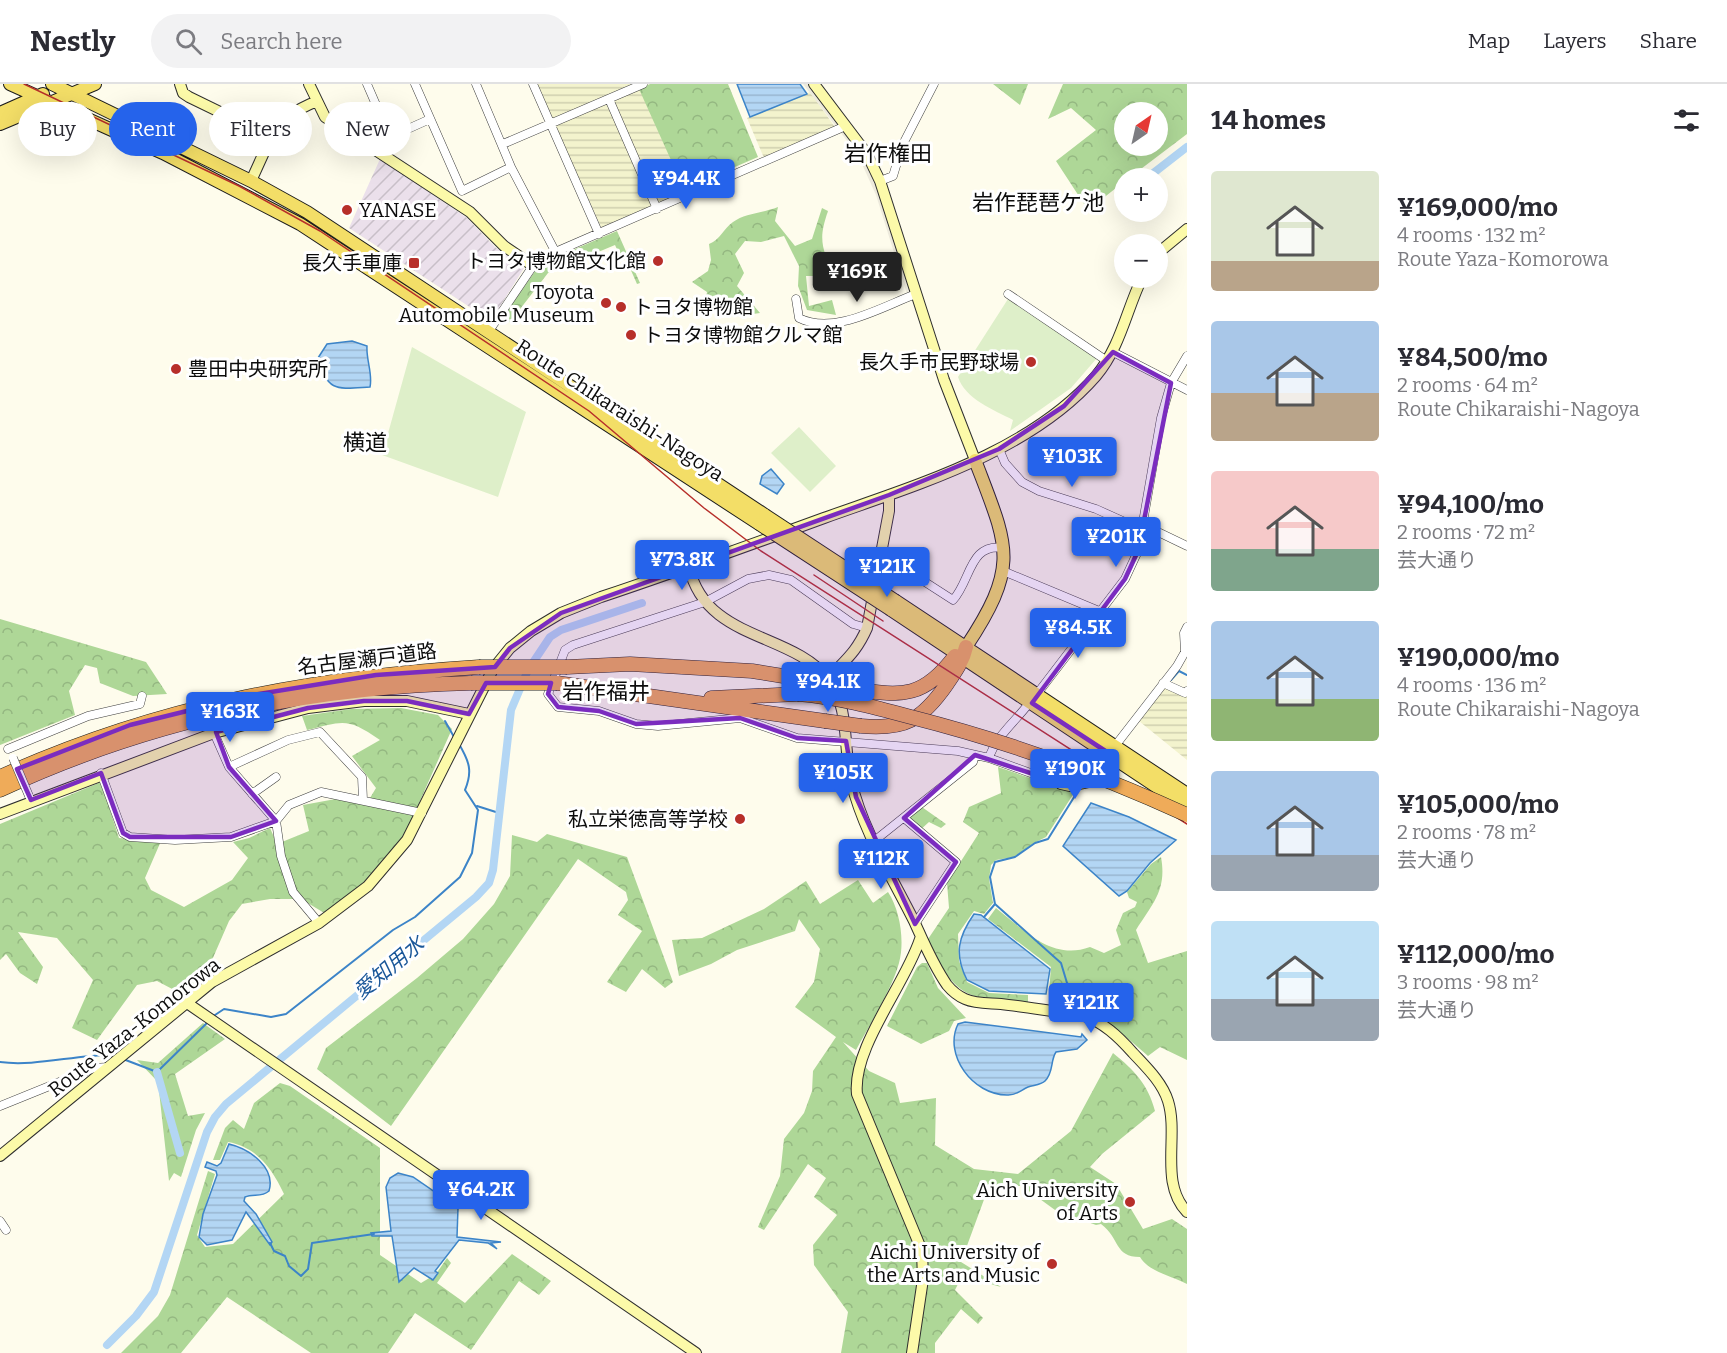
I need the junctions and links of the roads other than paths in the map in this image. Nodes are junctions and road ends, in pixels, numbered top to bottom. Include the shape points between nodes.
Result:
1 (10, 84) edge
2 (95, 84) edge
3 (180, 84) edge
4 (309, 84) edge
5 (367, 84) edge
6 (415, 84) edge
7 (476, 84) edge
8 (533, 84) edge
9 (643, 84) edge
10 (814, 84) edge
11 (934, 84) edge
12 (63, 87) edge
13 (38, 96) junction
14 (609, 99) junction
15 (317, 101) junction
16 (51, 102) joint
17 (312, 103) edge
18 (209, 107) edge
19 (0, 113) edge
20 (18, 116) edge
21 (430, 119) junction
22 (97, 123) edge
23 (0, 124) edge
24 (550, 125) junction
25 (841, 128) dead end
26 (503, 144) junction
27 (262, 156) edge
28 (510, 167) junction
29 (251, 181) junction
30 (880, 181) junction
31 (657, 209) junction
32 (1187, 229) edge
33 (599, 234) junction
34 (1168, 245) edge
35 (556, 253) junction
36 (532, 265) junction
37 (1138, 288) edge
38 (916, 294) junction
39 (1008, 294) dead end
40 (796, 299) dead end
41 (489, 331) junction
42 (1110, 356) junction
43 (1187, 356) edge
44 (1171, 383) junction
45 (1187, 390) edge
46 (999, 449) junction
47 (975, 459) junction
48 (889, 495) junction
49 (726, 496) junction
50 (1142, 529) junction
51 (1187, 546) edge
52 (1004, 548) junction
53 (880, 553) junction
54 (689, 567) junction
55 (1003, 571) junction
56 (705, 602) junction
57 (1099, 611) junction
58 (1187, 627) edge
59 (867, 628) junction
60 (962, 653) junction
61 (674, 668) junction
62 (821, 680) junction
63 (1163, 683) junction
64 (799, 690) junction
65 (1187, 691) edge
66 (142, 696) dead end
67 (1034, 698) junction
68 (672, 699) junction
69 (469, 714) junction
70 (214, 733) junction
71 (846, 741) junction
72 (1112, 750) junction
73 (4, 751) edge
74 (975, 754) junction
75 (989, 758) junction
76 (229, 767) junction
77 (101, 773) junction
78 (0, 777) edge
79 (276, 777) dead end
80 (1061, 784) joint
81 (0, 790) edge
82 (252, 794) junction
83 (1187, 794) edge
84 (30, 798) junction
85 (363, 800) junction
86 (1187, 808) edge
87 (422, 813) junction
88 (0, 814) edge
89 (1187, 815) edge
90 (904, 818) junction
91 (276, 821) junction
92 (873, 842) junction
93 (319, 922) junction
94 (915, 924) junction
95 (920, 939) junction
96 (187, 1003) junction
97 (113, 1065) junction
98 (0, 1106) edge
99 (0, 1156) edge
100 (1187, 1212) edge
101 (0, 1221) edge
102 (6, 1230) dead end
103 (696, 1353) edge
104 (912, 1353) edge

1 - 13 main road, Route Chikaraishi-Nagoya
2 - 12 main road
3 - 18 street via 183,93
4 - 15 street
5 - 21 street via 390,137
6 - 21 street
7 - 26 street
8 - 24 street
9 - 14 street
10 - 30 street via 867,154
11 - 30 street via 902,146 893,176
12 - 13 main road
12 - 16 main road
12 - 29 main road, Route Chikaraishi-Nagoya
13 - 16 main road, Route Chikaraishi-Nagoya
13 - 19 main road
14 - 24 street
14 - 31 street
15 - 17 street
15 - 36 street via 324,117 470,212 504,246
20 - 23 main road
21 - 28 street via 462,191
22 - 49 main road, Route Chikaraishi-Nagoya via 300,224
24 - 26 street
24 - 33 street
25 - 31 street
26 - 28 street
27 - 29 street
28 - 35 street
29 - 41 main road, Route Chikaraishi-Nagoya via 336,230
30 - 38 street
31 - 33 street
32 - 34 street
33 - 35 street
35 - 36 street
36 - 41 street
37 - 42 street, Route Yaza-Komorowa
38 - 40 street via 849,320 810,324 799,318
38 - 47 street
39 - 42 street
41 - 49 main road, Route Chikaraishi-Nagoya
42 - 44 street
42 - 46 street, Route Yaza-Komorowa via 1064,406
43 - 44 street
44 - 45 street
44 - 50 street
46 - 47 street, Route Yaza-Komorowa
46 - 50 street via 1005,463 1022,482
47 - 48 street, Route Yaza-Komorowa
47 - 52 main road
48 - 53 street
48 - 54 street, Route Yaza-Komorowa
49 - 60 main road, Route Chikaraishi-Nagoya, bridge
50 - 51 street via 1156,531
50 - 57 street via 1138,551 1125,579
52 - 53 street via 986,548 977,555 953,600
52 - 55 main road
53 - 59 street
54 - 56 street
54 - 69 street, Route Yaza-Komorowa via 561,613 531,631 493,669
55 - 57 street
55 - 60 main road via 991,607
56 - 59 street via 736,583 760,576 780,576 854,624
56 - 62 street via 731,623 808,662
56 - 71 street via 573,645 565,650 548,694 558,707 599,711 636,724 680,725 740,718 797,738
57 - 67 street
58 - 63 street via 1185,652
59 - 62 street via 849,659
60 - 62 highway, bridge via 934,681 918,690 891,694
60 - 67 main road, Route Chikaraishi-Nagoya
60 - 68 highway, bridge via 939,695 919,716 894,727 861,726
61 - 62 highway via 752,671
61 - 64 highway
61 - 78 highway, 名古屋瀬戸道路, bridge via 630,664 479,667 376,675 252,695 66,747
62 - 71 street via 840,697
63 - 65 street
63 - 72 street
64 - 68 highway
64 - 86 highway via 874,702 997,735
64 - 89 highway, bridge via 998,741 1103,778
66 - 73 street via 140,704 88,716
67 - 72 main road, Route Chikaraishi-Nagoya
67 - 75 street via 994,741
68 - 81 highway, 名古屋瀬戸道路, bridge via 557,683 471,683 334,692 195,720 71,759
69 - 70 street via 407,701 364,701 308,708
69 - 87 street, Route Yaza-Komorowa
70 - 76 street
70 - 77 street
71 - 74 street
71 - 92 street via 850,779
72 - 80 street via 1089,782
72 - 83 main road, Route Chikaraishi-Nagoya
72 - 86 main road, Route Chikaraishi-Nagoya
73 - 84 street, bridge via 13,758
74 - 75 street
74 - 90 street via 973,762
75 - 80 street
76 - 82 street
76 - 85 street via 288,740 320,732 362,777
77 - 84 street
77 - 91 street via 126,836 175,840 231,837
79 - 82 street
82 - 91 street
84 - 88 street
85 - 87 street
85 - 91 street via 321,792 289,806
87 - 93 street, Route Yaza-Komorowa via 379,876 341,909
90 - 92 street
90 - 94 street via 956,862
91 - 93 street via 281,856 293,892
92 - 94 street
93 - 96 street, Route Yaza-Komorowa via 212,982
94 - 95 street
95 - 100 street via 948,987 966,1000 1082,1015 1096,1020 1127,1047 1162,1087 1169,1103 1173,1188
95 - 104 street via 859,1064 856,1084 922,1251 923,1279
96 - 97 street, Route Yaza-Komorowa
96 - 103 street
97 - 98 street via 94,1068
97 - 99 street, Route Yaza-Komorowa
101 - 102 street

